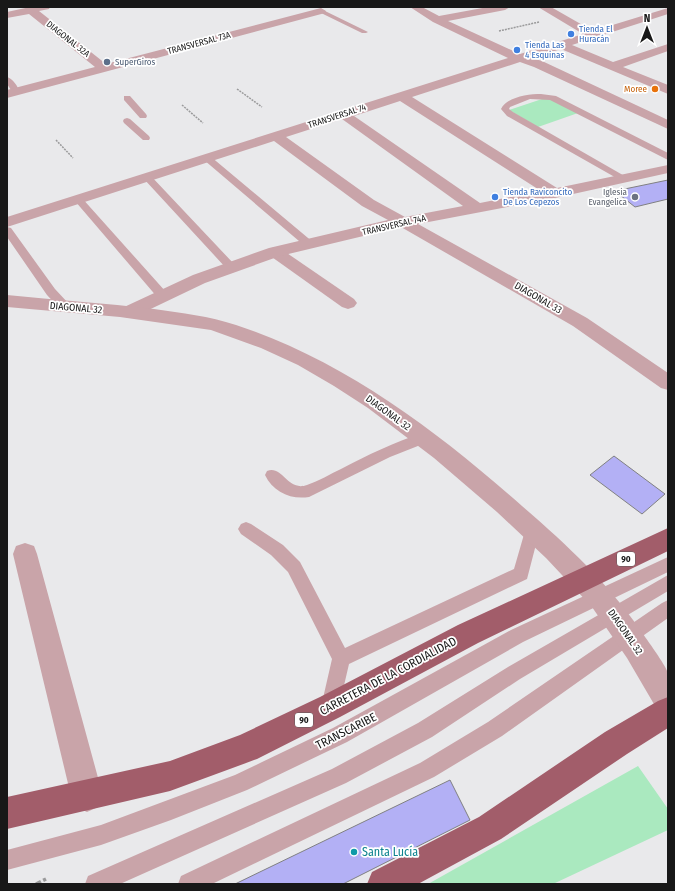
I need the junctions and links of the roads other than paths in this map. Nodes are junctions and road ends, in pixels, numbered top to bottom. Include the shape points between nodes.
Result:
1 (45, 7) edge
2 (505, 7) edge
3 (543, 7) edge
4 (434, 8) dead end
5 (486, 8) edge
6 (316, 9) edge
7 (418, 9) edge
8 (31, 10) junction
9 (641, 10) dead end
10 (668, 11) edge
11 (7, 15) edge
12 (655, 15) junction
13 (437, 20) junction
14 (364, 32) dead end
15 (592, 35) junction
16 (562, 45) junction
17 (668, 47) edge
18 (652, 52) junction
19 (520, 58) junction
20 (668, 59) edge
21 (613, 66) junction
22 (104, 68) junction
23 (7, 79) edge
24 (668, 90) edge
25 (12, 92) edge
26 (401, 96) junction
27 (127, 98) dead end
28 (343, 114) junction
29 (143, 116) dead end
30 (127, 121) dead end
31 (668, 125) edge
32 (274, 136) junction
33 (146, 138) dead end
34 (668, 157) edge
35 (207, 158) junction
36 (668, 169) edge
37 (147, 177) junction
38 (623, 178) junction
39 (555, 194) junction
40 (78, 199) junction
41 (477, 208) junction
42 (7, 222) edge
43 (402, 222) junction
44 (7, 230) edge
45 (310, 245) junction
46 (275, 252) junction
47 (230, 266) junction
48 (162, 295) junction
49 (7, 301) edge
50 (348, 303) dead end
51 (65, 307) junction
52 (129, 312) junction
53 (668, 383) edge
54 (423, 438) junction
55 (272, 475) dead end
56 (246, 528) dead end
57 (532, 529) junction
58 (668, 539) edge
59 (25, 554) dead end
60 (668, 564) edge
61 (668, 582) edge
62 (606, 606) junction
63 (668, 608) edge
64 (341, 659) junction
65 (668, 701) edge
66 (330, 707) junction
67 (668, 711) edge
68 (87, 796) junction
69 (7, 813) edge
70 (7, 860) edge
71 (96, 884) edge
72 (189, 884) edge
73 (384, 884) edge

1 - 8 street
2 - 5 street
3 - 15 street
4 - 7 street
5 - 13 street
6 - 14 lane
6 - 22 street, TRANSVERSAL 73A
7 - 13 street
8 - 11 street
8 - 22 street, DIAGONAL 32A
9 - 12 street
10 - 12 street, TRANSVERSAL 74
12 - 15 street, TRANSVERSAL 74
13 - 19 street
15 - 16 street, TRANSVERSAL 74
16 - 19 street, TRANSVERSAL 74
16 - 21 street
17 - 18 street
18 - 20 street
18 - 21 street
19 - 26 street, TRANSVERSAL 74
19 - 31 street
21 - 24 street
22 - 25 street, TRANSVERSAL 73A
23 - 25 lane
26 - 28 street, TRANSVERSAL 74
26 - 39 street
27 - 29 lane
28 - 32 street, TRANSVERSAL 74
28 - 41 street
30 - 33 lane
32 - 35 street, TRANSVERSAL 74
32 - 43 street, DIAGONAL 33 via 368,203
34 - 38 lane via 553,98 531,96 507,105 505,109 510,114
35 - 37 street, TRANSVERSAL 74
35 - 45 lane
36 - 38 street, TRANSVERSAL 74A
37 - 40 street, TRANSVERSAL 74
37 - 47 lane
38 - 39 street, TRANSVERSAL 74A
39 - 41 street, TRANSVERSAL 74A
40 - 42 street, TRANSVERSAL 74
40 - 48 lane
41 - 43 street, TRANSVERSAL 74A
43 - 45 street, TRANSVERSAL 74A
43 - 53 street, DIAGONAL 33 via 580,322
44 - 51 lane via 51,292
45 - 46 street, TRANSVERSAL 74A
46 - 47 street, TRANSVERSAL 74A
46 - 50 street
47 - 48 street, TRANSVERSAL 74A
48 - 52 street, TRANSVERSAL 74A
49 - 51 street, DIAGONAL 32
51 - 52 street, DIAGONAL 32
52 - 54 street, DIAGONAL 32 via 227,328 267,343 342,381
54 - 55 lane via 385,453 309,490 297,493 287,490
54 - 57 street, DIAGONAL 32
56 - 64 lane via 277,550 294,567
57 - 62 street, DIAGONAL 32 via 565,560
57 - 64 lane via 521,574
58 - 62 highway, CARRETERA DE LA CORDIALIDAD / 90
59 - 68 street
60 - 62 lane, TRANSCARIBE
61 - 62 lane, TRANSCARIBE
62 - 63 lane, TRANSCARIBE
62 - 65 street, DIAGONAL 32 via 650,668
62 - 66 highway, CARRETERA DE LA CORDIALIDAD / 90 via 468,634
62 - 70 lane, TRANSCARIBE via 517,636 340,735 240,783 101,835
62 - 71 lane, TRANSCARIBE via 514,673 425,730 339,776
62 - 72 lane, TRANSCARIBE via 495,729 427,770
64 - 66 lane
66 - 68 highway, CARRETERA DE LA CORDIALIDAD / 90 via 246,748 210,762 170,776
67 - 73 highway via 490,828
68 - 69 highway, CARRETERA DE LA CORDIALIDAD / 90

